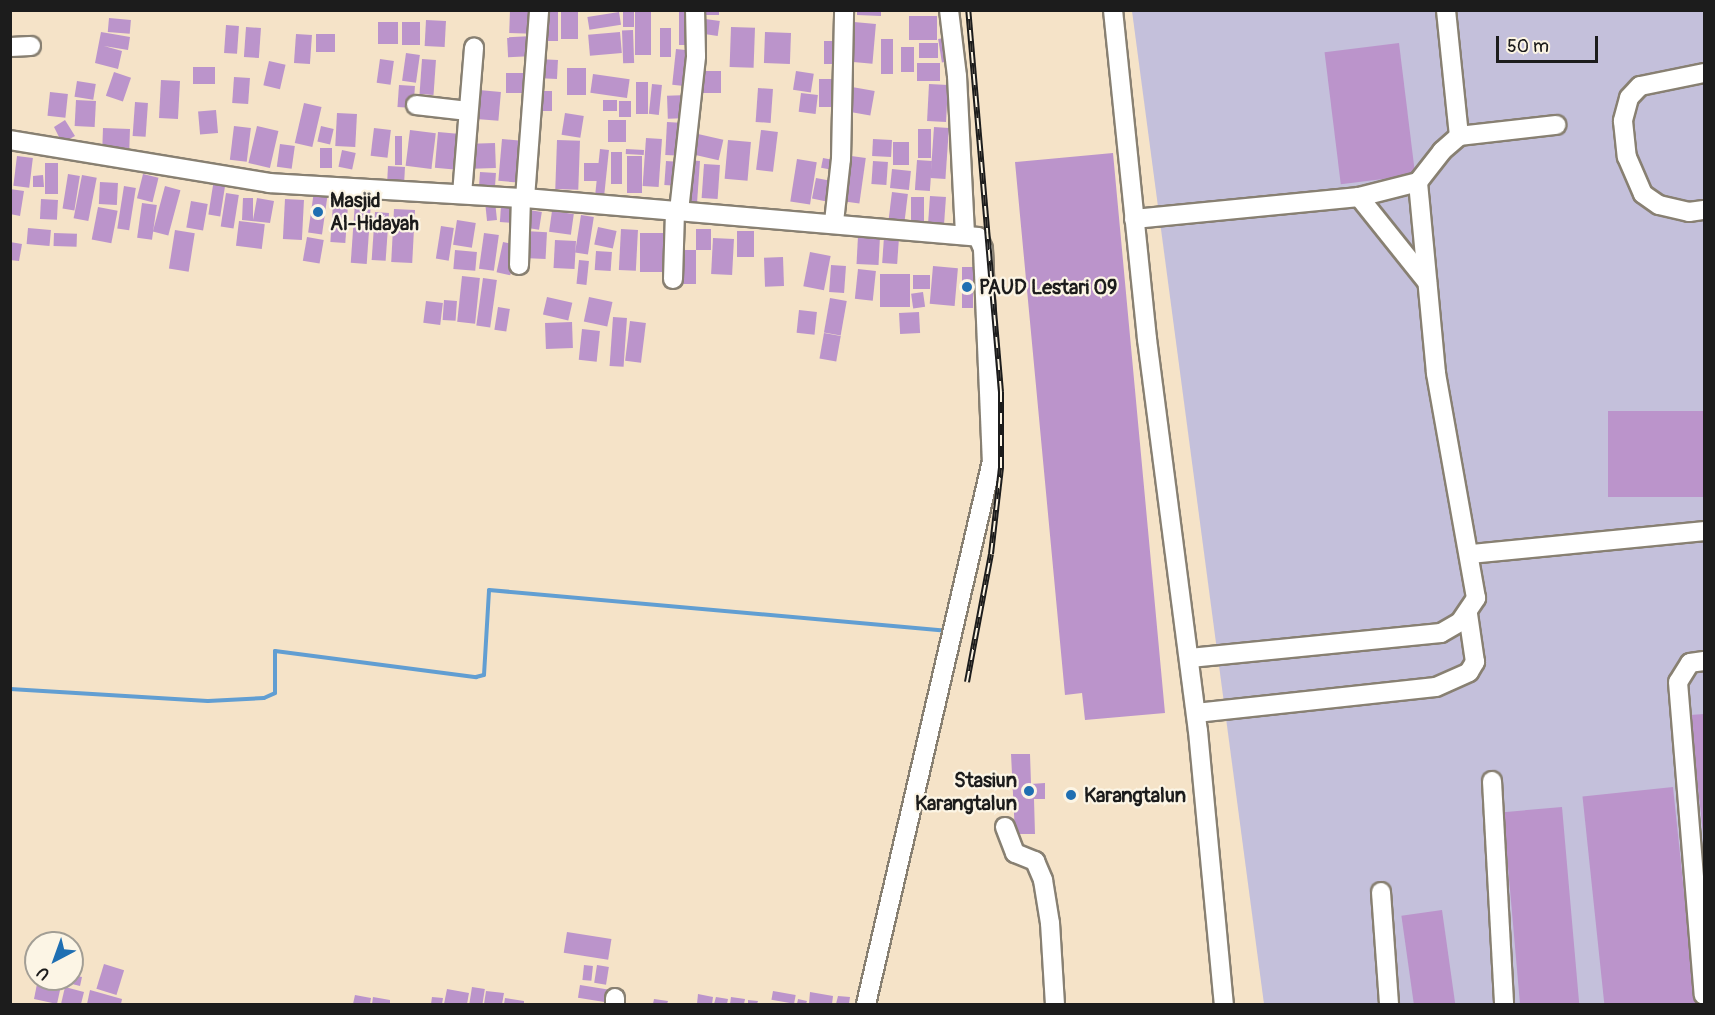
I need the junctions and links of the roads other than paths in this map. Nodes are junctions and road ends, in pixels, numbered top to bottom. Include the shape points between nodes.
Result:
1 (538, 10) edge
2 (695, 10) edge
3 (844, 10) edge
4 (948, 10) edge
5 (1113, 10) edge
6 (1446, 10) edge
7 (31, 46) dead end
8 (10, 47) edge
9 (474, 47) dead end
10 (1704, 73) edge
11 (416, 105) dead end
12 (468, 111) junction
13 (1556, 125) dead end
14 (1459, 136) junction
15 (10, 140) edge
16 (1418, 182) junction
17 (462, 194) junction
18 (1359, 197) junction
19 (523, 198) junction
20 (677, 210) junction
21 (1704, 210) edge
22 (1134, 219) junction
23 (834, 222) junction
24 (965, 233) junction
25 (519, 265) dead end
26 (673, 279) dead end
27 (1427, 282) junction
28 (1704, 531) edge
29 (1471, 554) junction
30 (1468, 614) junction
31 (1190, 658) junction
32 (1704, 661) edge
33 (1196, 713) junction
34 (1492, 781) dead end
35 (1005, 827) dead end
36 (1381, 892) dead end
37 (1704, 995) edge
38 (866, 1005) edge
39 (1055, 1005) edge
40 (1224, 1005) edge
41 (1389, 1005) edge
42 (1504, 1005) edge

1 - 19 street
2 - 20 street via 696,56
3 - 23 street via 841,159
4 - 24 street via 957,76
5 - 22 street
6 - 14 street
7 - 8 street
9 - 12 street
10 - 21 street via 1640,86 1629,98 1623,121 1627,157 1643,194 1659,205 1689,212
11 - 12 street
12 - 17 street
13 - 14 street
14 - 16 street
15 - 17 street via 269,183
16 - 18 street
16 - 27 street
17 - 19 street
18 - 22 street
18 - 27 street
19 - 20 street
19 - 25 street
20 - 23 street
20 - 26 street
22 - 31 street
23 - 24 street
24 - 38 street via 978,237 983,249 994,446 957,622
27 - 29 street via 1436,373
28 - 29 street
29 - 30 street via 1476,598
30 - 31 street via 1441,633
30 - 33 street via 1475,662 1469,672 1436,687
31 - 33 street
32 - 37 street via 1690,663 1678,682
33 - 40 street
34 - 42 street
35 - 39 street via 1016,853 1035,861 1043,880
36 - 41 street

